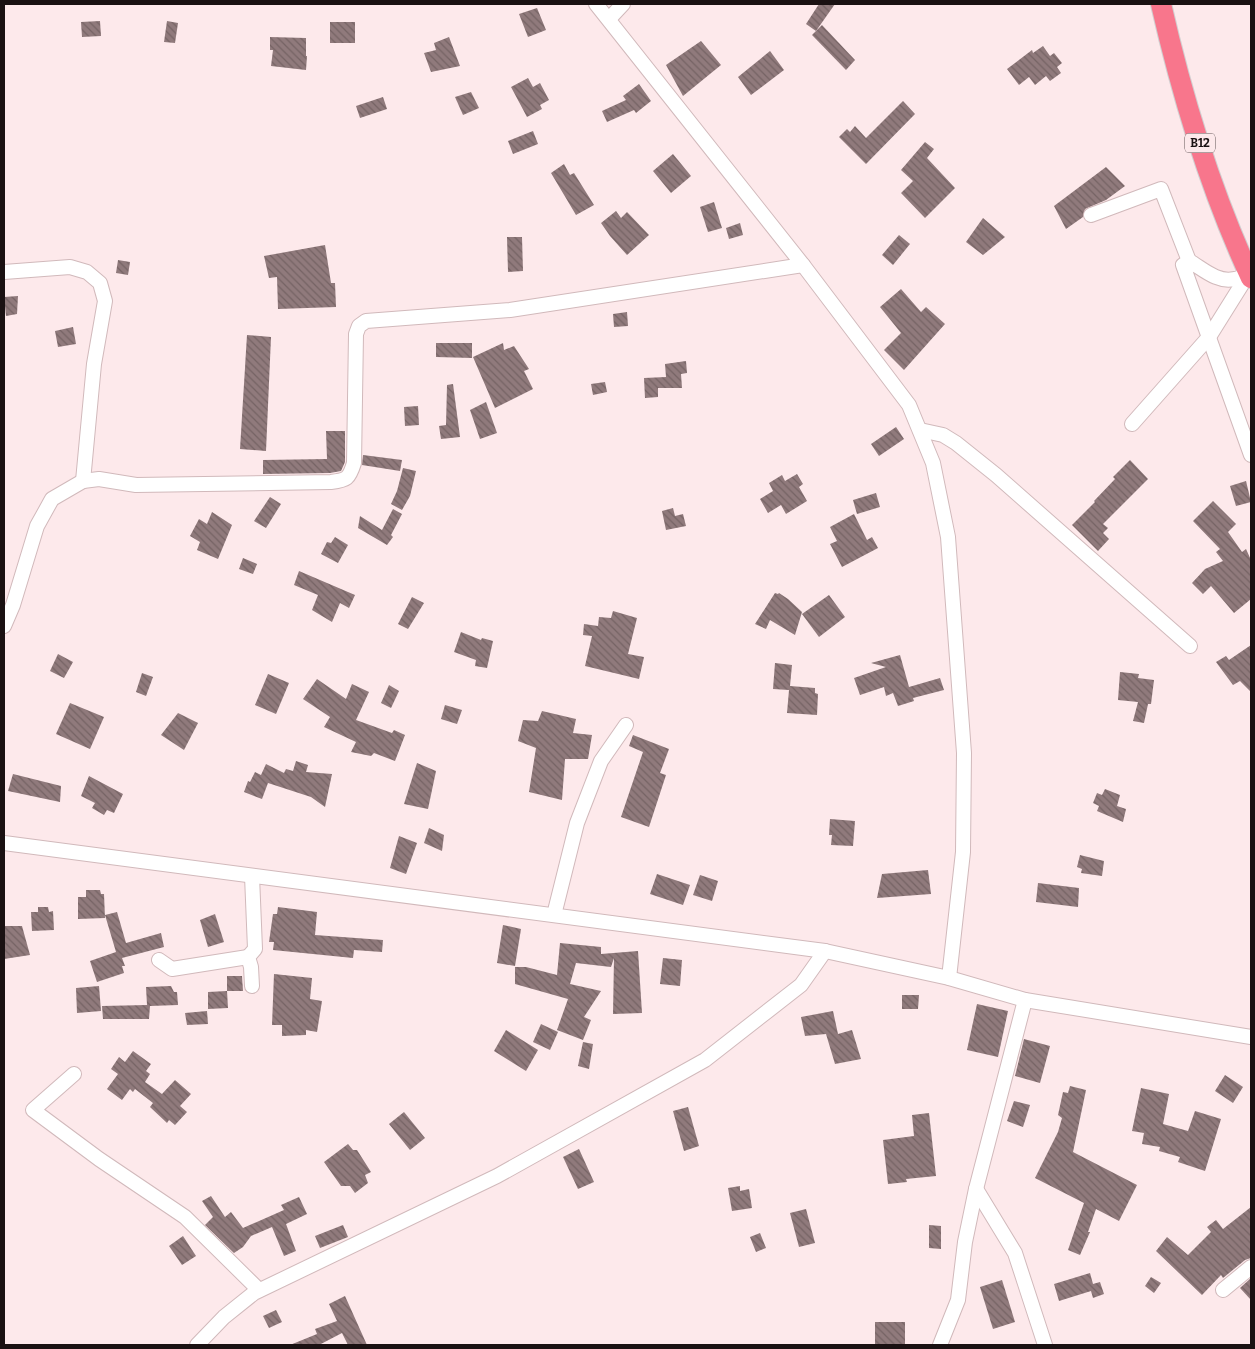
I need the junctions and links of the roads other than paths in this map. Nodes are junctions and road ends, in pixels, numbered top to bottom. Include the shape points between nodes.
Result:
1 (596, 4) edge
2 (623, 4) edge
3 (1161, 4) edge
4 (609, 19) junction
5 (1091, 215) dead end
6 (1189, 261) junction
7 (803, 265) junction
8 (4, 272) edge
9 (1250, 275) edge
10 (1209, 337) junction
11 (1132, 424) dead end
12 (920, 430) junction
13 (1251, 455) edge
14 (83, 480) junction
15 (4, 626) edge
16 (1190, 646) dead end
17 (626, 725) dead end
18 (4, 844) edge
19 (252, 876) junction
20 (554, 915) junction
21 (825, 951) junction
22 (248, 957) junction
23 (159, 960) dead end
24 (949, 978) junction
25 (252, 986) dead end
26 (1025, 1000) junction
27 (1251, 1037) edge
28 (74, 1074) dead end
29 (976, 1189) junction
30 (1251, 1267) edge
31 (259, 1290) junction
32 (1223, 1290) dead end
33 (197, 1345) edge
34 (940, 1345) edge
35 (1045, 1345) edge

1 - 4 street
2 - 4 street
3 - 9 highway, B12 via 1193,124
4 - 7 street
5 - 6 street via 1161,189
6 - 9 street via 1219,277 1233,280
6 - 10 street via 1183,265 1184,270
7 - 12 street via 909,405
7 - 14 street via 510,310 366,321 356,334 354,463 350,475 343,481 136,485
8 - 14 street via 70,267 87,272 100,284 105,301 94,364
9 - 10 street
10 - 11 street
10 - 13 street
12 - 16 street via 942,435 956,443
12 - 24 street via 933,463 948,537 964,753 963,852
14 - 15 street via 52,499 37,526 14,605
17 - 20 street via 601,761 577,823
18 - 19 street
19 - 20 street
19 - 22 street via 255,949
20 - 21 street
21 - 24 street
21 - 31 street via 800,985 705,1060 497,1176
22 - 23 street via 172,969
22 - 25 street
24 - 26 street
26 - 27 street
26 - 29 street
28 - 31 street via 33,1110 185,1217
29 - 34 street via 958,1300
29 - 35 street via 1015,1253
30 - 32 street
31 - 33 street via 224,1317

